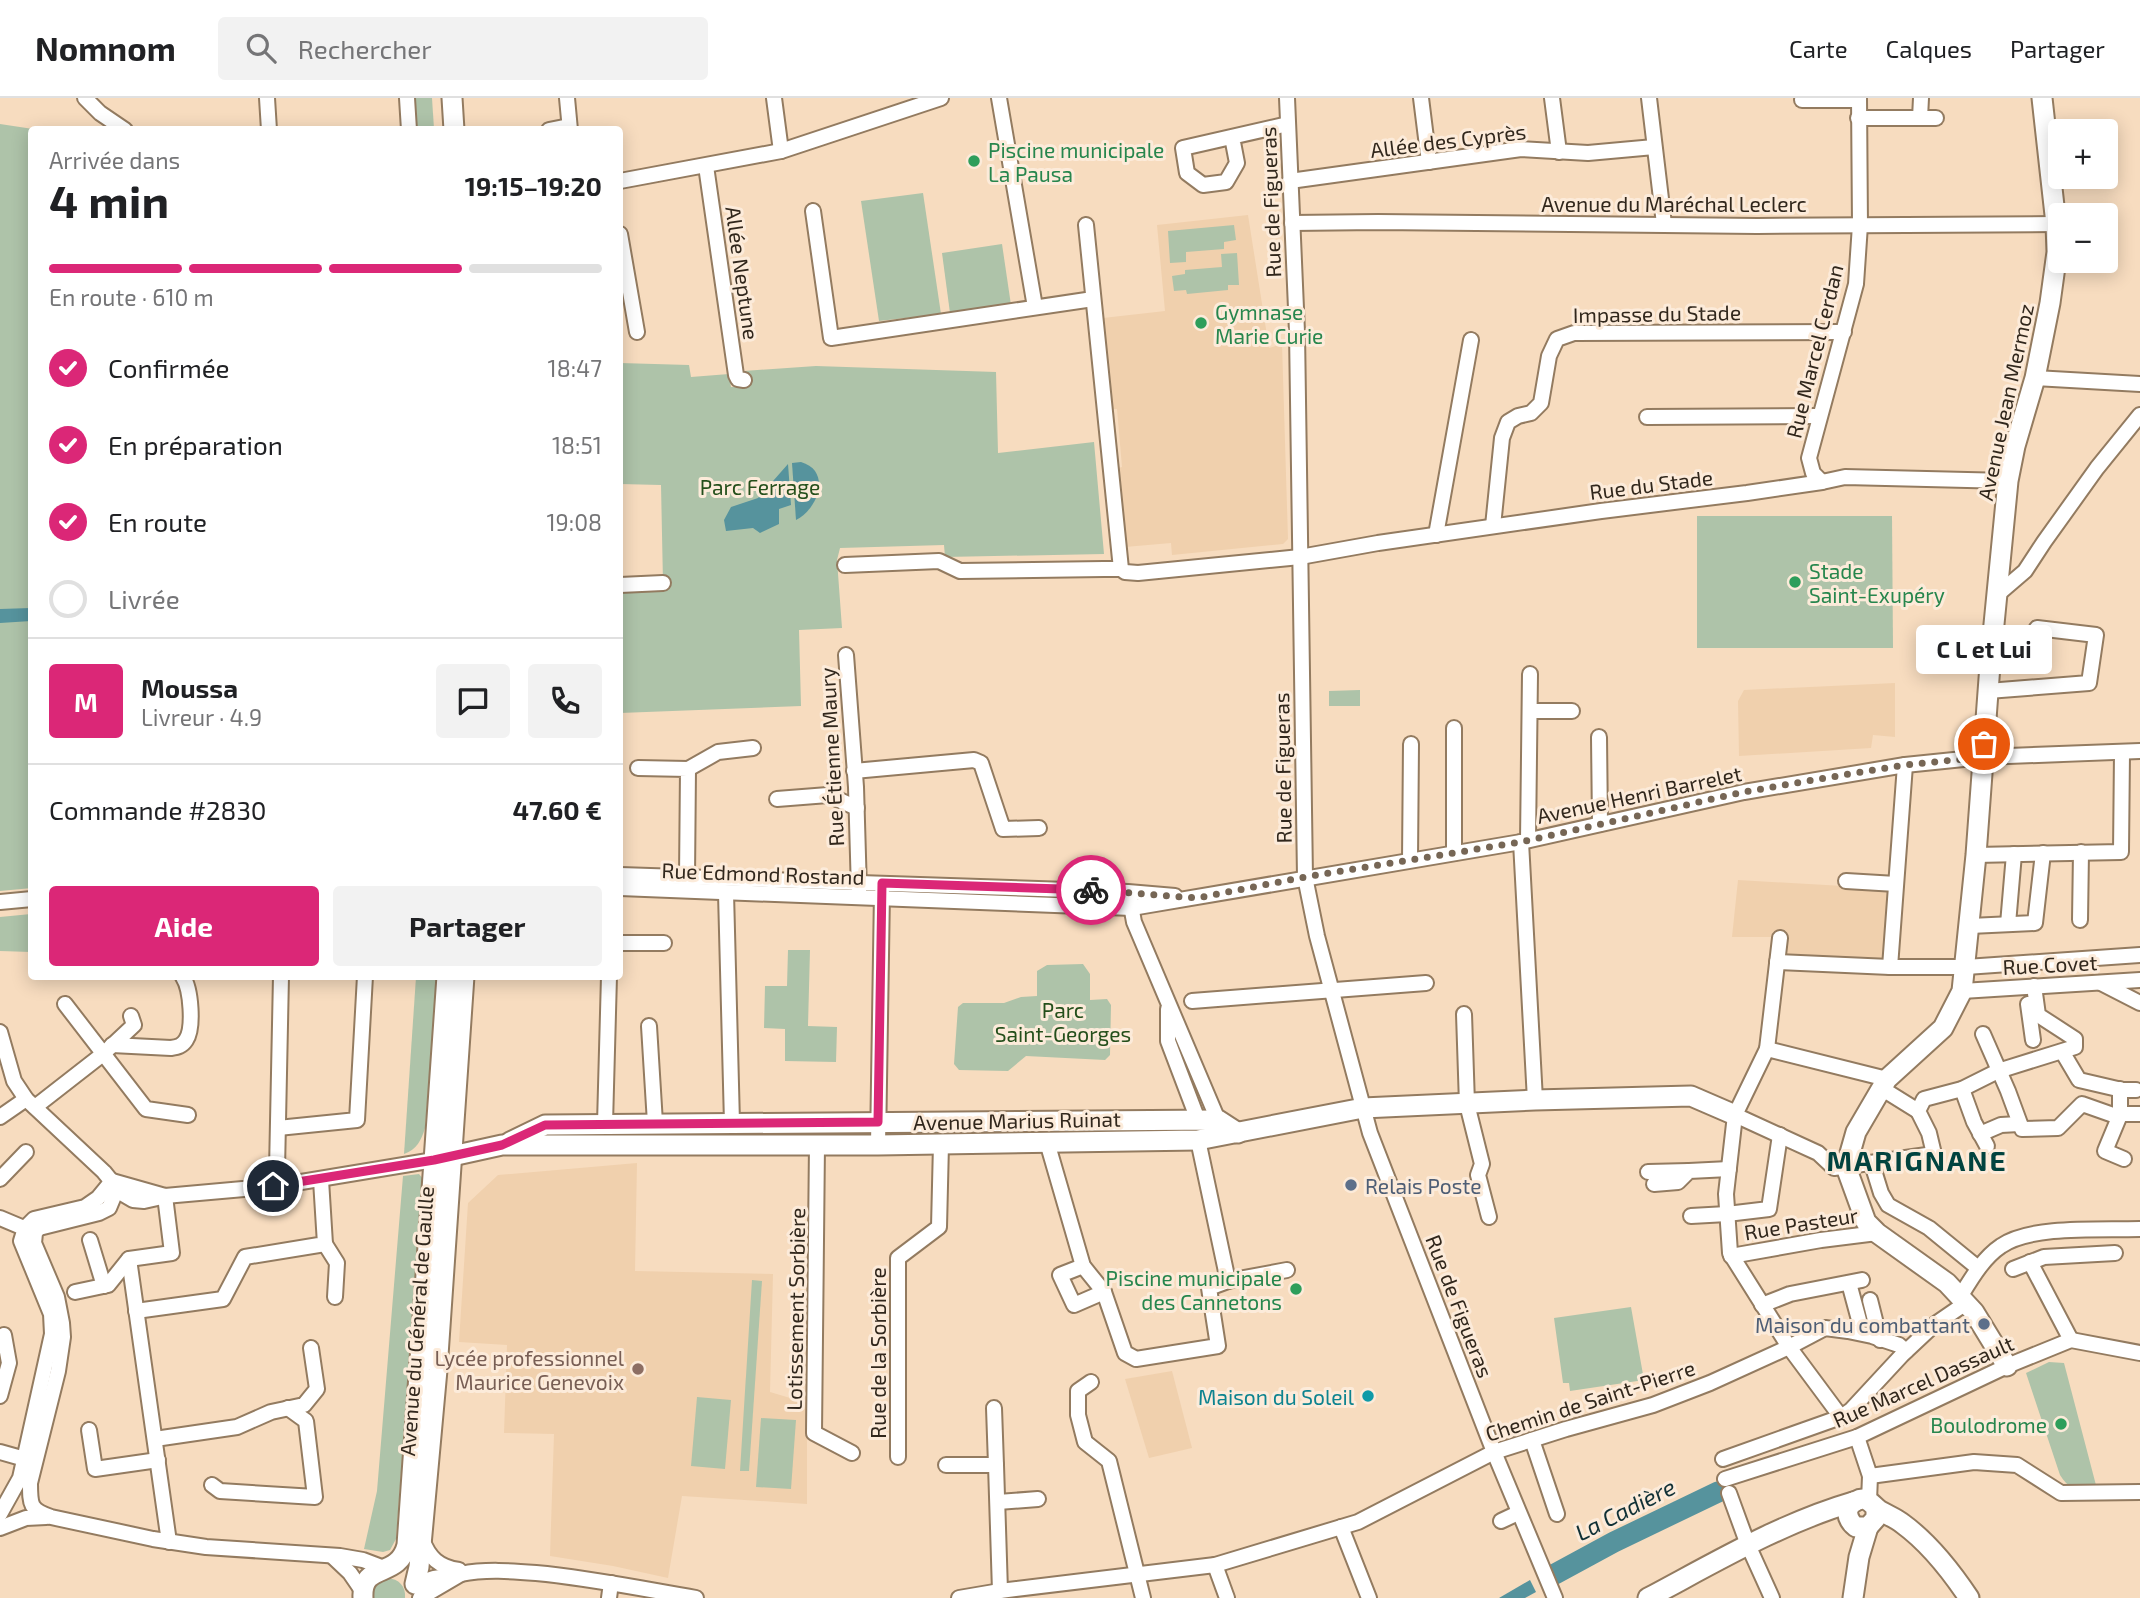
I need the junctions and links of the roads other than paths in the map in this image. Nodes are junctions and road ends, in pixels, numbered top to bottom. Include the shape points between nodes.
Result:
1 (85, 98) edge
2 (267, 98) edge
3 (407, 98) edge
4 (452, 98) edge
5 (567, 98) edge
6 (774, 98) edge
7 (940, 98) edge
8 (999, 98) edge
9 (1287, 98) edge
10 (1421, 98) edge
11 (1552, 98) edge
12 (1649, 98) edge
13 (1920, 98) edge
14 (2042, 98) edge
15 (1859, 99) edge
16 (1802, 100) edge
17 (1858, 118) junction
18 (1920, 118) junction
19 (1936, 118) dead end
20 (1288, 124) junction
21 (119, 126) edge
22 (269, 126) edge
23 (409, 126) edge
24 (454, 126) edge
25 (570, 126) edge
26 (1232, 136) dead end
27 (1654, 147) junction
28 (781, 151) junction
29 (1559, 152) junction
30 (1429, 162) junction
31 (706, 166) junction
32 (623, 180) edge
33 (1290, 181) junction
34 (2054, 203) edge
35 (813, 211) dead end
36 (1292, 223) junction
37 (1664, 224) junction
38 (2048, 224) edge
39 (1086, 225) dead end
40 (1860, 225) junction
41 (623, 251) edge
42 (2054, 273) edge
43 (1093, 299) junction
44 (1035, 307) junction
45 (637, 332) dead end
46 (1844, 332) junction
47 (1471, 340) dead end
48 (2035, 378) junction
49 (744, 380) dead end
50 (2140, 384) edge
51 (2140, 415) edge
52 (1819, 416) junction
53 (1647, 417) dead end
54 (2008, 481) junction
55 (1822, 482) junction
56 (1493, 526) junction
57 (1436, 535) junction
58 (1300, 557) junction
59 (845, 565) dead end
60 (1121, 569) junction
61 (663, 583) dead end
62 (623, 585) edge
63 (1997, 595) junction
64 (2038, 628) dead end
65 (846, 655) dead end
66 (1530, 674) dead end
67 (1988, 691) junction
68 (1572, 710) dead end
69 (1530, 711) junction
70 (1454, 729) dead end
71 (1599, 737) dead end
72 (1411, 744) dead end
73 (754, 748) dead end
74 (2140, 751) edge
75 (2122, 753) junction
76 (1983, 757) junction
77 (1905, 765) junction
78 (638, 768) dead end
79 (688, 769) junction
80 (854, 771) junction
81 (777, 799) dead end
82 (857, 808) junction
83 (1600, 824) junction
84 (1039, 828) dead end
85 (1525, 841) junction
86 (2081, 852) junction
87 (1454, 853) junction
88 (2043, 853) junction
89 (2014, 854) junction
90 (1976, 855) junction
91 (1410, 860) junction
92 (623, 875) edge
93 (687, 877) junction
94 (1305, 877) junction
95 (1846, 881) dead end
96 (882, 883) junction
97 (1896, 884) junction
98 (623, 888) edge
99 (859, 890) junction
100 (1128, 892) junction
101 (726, 893) junction
102 (1197, 898) junction
103 (28, 899) edge
104 (882, 899) junction
105 (0, 902) edge
106 (1132, 908) junction
107 (2080, 920) dead end
108 (2008, 924) junction
109 (1970, 926) junction
110 (1780, 938) dead end
111 (623, 943) edge
112 (664, 943) dead end
113 (2140, 955) edge
114 (1777, 962) junction
115 (1890, 967) junction
116 (1966, 967) junction
117 (185, 980) edge
118 (281, 980) edge
119 (365, 980) edge
120 (447, 980) edge
121 (464, 980) edge
122 (609, 980) edge
123 (2140, 980) edge
124 (2100, 982) junction
125 (1426, 983) dead end
126 (1962, 990) junction
127 (1331, 991) junction
128 (2035, 993) junction
129 (1192, 1001) dead end
130 (2140, 1003) edge
131 (65, 1004) dead end
132 (1464, 1014) dead end
133 (131, 1016) dead end
134 (649, 1026) dead end
135 (0, 1032) edge
136 (1983, 1034) dead end
137 (2033, 1040) dead end
138 (1767, 1049) junction
139 (108, 1050) junction
140 (2063, 1053) junction
141 (1998, 1071) junction
142 (1884, 1084) junction
143 (1962, 1089) junction
144 (2120, 1089) junction
145 (2136, 1090) dead end
146 (1535, 1100) junction
147 (30, 1103) junction
148 (1467, 1104) junction
149 (1363, 1108) junction
150 (1918, 1111) junction
151 (2140, 1114) edge
152 (188, 1115) dead end
153 (1735, 1115) junction
154 (2120, 1115) junction
155 (0, 1117) edge
156 (732, 1122) junction
157 (878, 1122) junction
158 (655, 1123) junction
159 (605, 1124) junction
160 (2020, 1126) junction
161 (1205, 1127) junction
162 (278, 1128) junction
163 (1238, 1133) junction
164 (1780, 1135) junction
165 (1046, 1142) junction
166 (817, 1144) junction
167 (941, 1144) junction
168 (502, 1145) junction
169 (878, 1145) junction
170 (26, 1152) dead end
171 (443, 1158) junction
172 (2124, 1159) dead end
173 (1872, 1164) junction
174 (1846, 1167) junction
175 (1729, 1169) junction
176 (277, 1170) dead end
177 (1651, 1178) dead end
178 (0, 1179) edge
179 (321, 1180) junction
180 (112, 1181) junction
181 (165, 1196) junction
182 (144, 1201) junction
183 (109, 1208) junction
184 (1727, 1214) junction
185 (1691, 1216) dead end
186 (1489, 1217) dead end
187 (0, 1218) edge
188 (2140, 1228) edge
189 (30, 1231) junction
190 (1877, 1233) junction
191 (90, 1240) dead end
192 (325, 1244) junction
193 (2115, 1253) dead end
194 (1731, 1256) junction
195 (128, 1259) junction
196 (2030, 1262) junction
197 (1083, 1266) junction
198 (1978, 1269) junction
199 (2013, 1269) dead end
200 (1287, 1270) dead end
201 (1228, 1281) junction
202 (104, 1286) junction
203 (75, 1292) dead end
204 (1104, 1292) junction
205 (335, 1297) dead end
206 (1870, 1300) dead end
207 (1963, 1300) junction
208 (1762, 1305) junction
209 (136, 1311) junction
210 (1859, 1320) dead end
211 (4, 1335) dead end
212 (1876, 1338) junction
213 (2071, 1340) junction
214 (1789, 1347) junction
215 (311, 1348) dead end
216 (1906, 1352) junction
217 (2140, 1353) edge
218 (2007, 1366) junction
219 (1091, 1382) dead end
220 (0, 1396) edge
221 (288, 1408) junction
222 (994, 1408) dead end
223 (1841, 1417) junction
224 (89, 1430) dead end
225 (1857, 1437) junction
226 (155, 1439) junction
227 (1532, 1440) junction
228 (0, 1452) edge
229 (1494, 1452) junction
230 (852, 1453) dead end
231 (898, 1457) dead end
232 (1723, 1459) dead end
233 (30, 1460) junction
234 (158, 1460) junction
235 (946, 1465) dead end
236 (996, 1465) junction
237 (1870, 1476) junction
238 (20, 1478) junction
239 (212, 1485) dead end
240 (2140, 1492) edge
241 (1038, 1499) dead end
242 (998, 1502) junction
243 (1518, 1513) junction
244 (34, 1514) junction
245 (1557, 1514) dead end
246 (0, 1515) edge
247 (1864, 1515) junction
248 (1501, 1521) dead end
249 (1340, 1527) junction
250 (0, 1528) edge
251 (422, 1539) junction
252 (169, 1542) junction
253 (1748, 1545) junction
254 (332, 1556) junction
255 (1215, 1565) junction
256 (387, 1568) junction
257 (468, 1573) junction
258 (1139, 1574) junction
259 (610, 1590) edge
260 (1000, 1591) junction
261 (417, 1593) edge
262 (363, 1595) edge
263 (1966, 1597) edge
264 (696, 1598) edge
265 (959, 1598) edge
266 (1143, 1598) edge
267 (1227, 1598) edge
268 (1369, 1598) edge
269 (1555, 1598) edge
270 (1648, 1598) edge
271 (1772, 1598) edge
272 (1853, 1598) edge

1 - 21 street
2 - 22 street
3 - 23 street
4 - 24 street
5 - 25 street
6 - 28 street
7 - 28 street
8 - 44 street
9 - 20 street, Rue de Figueras
10 - 30 street
11 - 29 street
12 - 27 street
13 - 18 street
14 - 34 street, Avenue Jean Mermoz
15 - 16 street, Rue Marcel Cerdan
15 - 17 street, Rue Marcel Cerdan
17 - 18 street
17 - 40 street, Rue Marcel Cerdan
18 - 19 street
20 - 26 street
20 - 33 street, Rue de Figueras
27 - 29 street, Allée des Cyprès
27 - 37 street
28 - 31 street
29 - 30 street, Allée des Cyprès via 1521,149
30 - 33 street, Allée des Cyprès
31 - 32 street
31 - 49 street, Allée Neptune via 736,375
33 - 36 street, Rue de Figueras
35 - 44 street via 831,338
36 - 37 street, Avenue du Maréchal Leclerc
36 - 58 street, Rue de Figueras
37 - 40 street, Avenue du Maréchal Leclerc
38 - 40 street, Avenue du Maréchal Leclerc
39 - 43 street
40 - 46 street, Rue Marcel Cerdan via 1856,284
41 - 45 street
42 - 48 street, Avenue Jean Mermoz
43 - 44 street
43 - 60 street
46 - 52 street, Rue Marcel Cerdan
46 - 56 street, Impasse du Stade via 1574,332 1557,339 1549,356 1541,403 1531,413 1508,422 1502,438
47 - 57 street
48 - 50 street
48 - 54 street, Avenue Jean Mermoz
51 - 63 street via 2025,571
52 - 53 street
52 - 55 street, Rue Marcel Cerdan via 1809,458
54 - 55 street, Rue du Stade via 1845,477
54 - 63 street, Avenue Jean Mermoz
55 - 56 street, Rue du Stade
56 - 57 street, Rue du Stade
57 - 58 street, Rue du Stade
58 - 60 street, Rue du Stade via 1133,573
58 - 94 street, Rue de Figueras
59 - 60 street, Rue du Stade via 939,561 960,571
61 - 62 street
63 - 67 street, Avenue Jean Mermoz
64 - 67 street via 2096,635 2089,683
65 - 80 street, Rue Étienne Maury
66 - 69 street
67 - 76 street, Avenue Jean Mermoz
68 - 69 street
69 - 85 street
70 - 87 street
71 - 83 street
72 - 91 street
73 - 79 street via 718,752
74 - 75 street, Avenue Henri Barrelet
75 - 76 street, Avenue Henri Barrelet
75 - 86 street via 2121,852
76 - 77 street, Avenue Henri Barrelet
76 - 90 street, Avenue Jean Mermoz
77 - 83 street, Avenue Henri Barrelet via 1744,792
77 - 97 street
78 - 79 street
79 - 93 street
80 - 82 street, Rue Étienne Maury
80 - 84 street via 974,760 981,764 1003,829
81 - 82 street via 828,795
82 - 99 street, Rue Étienne Maury
83 - 85 street, Avenue Henri Barrelet
85 - 87 street, Avenue Henri Barrelet
85 - 146 street
86 - 88 street
86 - 107 street
87 - 91 street, Avenue Henri Barrelet
88 - 89 street
88 - 108 street via 2035,923
89 - 90 street
89 - 108 street
90 - 109 street, Avenue Jean Mermoz
91 - 94 street, Avenue Henri Barrelet
92 - 93 street, Rue Edmond Rostand
93 - 99 street, Rue Edmond Rostand
94 - 102 street, Rue Edmond Rostand
94 - 127 street, Rue de Figueras
95 - 97 street
96 - 99 street, Rue Edmond Rostand
96 - 100 street, Rue Edmond Rostand
96 - 104 street
97 - 115 street
98 - 101 street, Rue Edmond Rostand
99 - 101 street, Rue Edmond Rostand
99 - 104 street, Rue Edmond Rostand
100 - 102 street, Rue Edmond Rostand
100 - 106 street
101 - 156 street
102 - 106 street, Rue Edmond Rostand
103 - 105 street
104 - 106 street, Rue Edmond Rostand
104 - 157 street
106 - 161 street via 1167,1000
108 - 109 street
109 - 116 street, Avenue Jean Mermoz
110 - 114 street
111 - 112 street
113 - 116 street
114 - 115 street
114 - 138 street
115 - 116 street
116 - 126 street, Avenue Jean Mermoz
117 - 139 street via 190,989 190,1031 184,1043 171,1048
118 - 162 street
119 - 162 street via 357,1120
120 - 171 street, Avenue du Général de Gaulle
121 - 171 street, Avenue du Général de Gaulle
122 - 159 street
123 - 124 street, Rue Covet
124 - 128 street, Rue Covet
124 - 130 street
125 - 127 street
126 - 128 street, Rue Covet
126 - 142 street, Avenue Jean Mermoz via 1943,1028
127 - 129 street
127 - 149 street, Rue de Figueras
128 - 137 street via 2027,1005
128 - 140 street via 2038,1015 2075,1039 2075,1047
131 - 139 street
132 - 148 street
133 - 139 street via 134,1025
134 - 158 street
135 - 147 street via 14,1081
136 - 141 street
138 - 142 street
138 - 153 street
139 - 147 street
139 - 152 street via 146,1110
140 - 141 street
140 - 144 street via 2079,1080
141 - 143 street
141 - 160 street
142 - 150 street
142 - 174 street, Avenue Jean Mermoz via 1856,1132
143 - 150 street via 1924,1099
143 - 160 street via 1983,1140 2001,1125
144 - 145 street
144 - 154 street
146 - 148 street, Avenue Marius Ruinat
146 - 153 street, Avenue Marius Ruinat via 1691,1096
147 - 155 street
147 - 180 street
148 - 149 street, Avenue Marius Ruinat
148 - 186 street
149 - 163 street, Avenue Marius Ruinat
149 - 229 street, Rue de Figueras
150 - 173 street via 1936,1157
151 - 154 street
153 - 164 street
153 - 175 street
154 - 160 street via 2082,1104 2058,1128
154 - 172 street via 2105,1151
156 - 157 street, Avenue Marius Ruinat
156 - 158 street, Avenue Marius Ruinat
157 - 161 street, Avenue Marius Ruinat
157 - 169 street
158 - 159 street, Avenue Marius Ruinat
159 - 168 street, Avenue Marius Ruinat via 545,1125
161 - 163 street, Avenue Marius Ruinat
161 - 163 street
161 - 165 street, Avenue Marius Ruinat
161 - 201 street
162 - 176 street
164 - 174 street via 1818,1153 1834,1168
164 - 184 street via 1769,1209
165 - 167 street, Avenue Marius Ruinat
165 - 197 street
166 - 168 street, Avenue Marius Ruinat
166 - 169 street, Avenue Marius Ruinat
166 - 230 street, Lotissement Sorbière via 814,1433
167 - 169 street, Avenue Marius Ruinat
167 - 231 street, Rue de la Sorbière via 939,1227 898,1258
168 - 171 street, Avenue Marius Ruinat
170 - 178 street
171 - 179 street
171 - 251 street, Avenue du Général de Gaulle via 437,1370
171 - 256 street, Avenue du Général de Gaulle via 409,1528 405,1553
173 - 174 street
173 - 198 street via 1888,1205 1929,1228
174 - 190 street via 1866,1222
175 - 177 street via 1689,1171 1678,1182
175 - 184 street
179 - 181 street
179 - 192 street
180 - 181 street
180 - 182 street via 121,1193
180 - 183 street via 114,1196
180 - 189 street via 85,1207 34,1219
181 - 182 street
181 - 195 street via 172,1253
182 - 183 street
183 - 189 street
184 - 185 street
184 - 194 street
187 - 189 street
188 - 198 street via 2038,1232 1999,1246
189 - 233 street via 22,1241 51,1314 52,1334
190 - 194 street, Rue Pasteur
190 - 207 street via 1928,1267
191 - 202 street
192 - 205 street via 337,1263
192 - 209 street via 244,1257 223,1299
193 - 196 street via 2056,1255
194 - 208 street
195 - 202 street
195 - 209 street
196 - 199 street
196 - 213 street
197 - 204 street
197 - 204 street via 1060,1275 1074,1305
198 - 207 street
200 - 201 street
201 - 204 street via 1209,1288 1218,1346 1136,1359 1125,1353
202 - 203 street
206 - 212 street
207 - 216 street
207 - 218 street
208 - 210 street via 1790,1294 1856,1282
208 - 214 street
209 - 226 street
211 - 220 street via 9,1363
212 - 214 street, Chemin de Saint-Pierre via 1825,1328
212 - 216 street, Chemin de Saint-Pierre
213 - 217 street
213 - 218 street, Rue Marcel Dassault
214 - 223 street
214 - 227 street, Chemin de Saint-Pierre via 1653,1405
215 - 221 street via 317,1389 303,1405
216 - 223 street
218 - 225 street, Rue Marcel Dassault
219 - 258 street via 1077,1391 1078,1415 1085,1442 1109,1461
221 - 226 street via 237,1427
221 - 239 street via 306,1421 315,1497 220,1491
222 - 236 street
223 - 232 street
224 - 234 street via 95,1469
225 - 237 street
225 - 253 street, Rue Marcel Dassault via 1727,1486
226 - 234 street
227 - 229 street, Chemin de Saint-Pierre
227 - 245 street
228 - 233 street
229 - 243 street, Rue de Figueras
229 - 249 street, Chemin de Saint-Pierre
233 - 238 street
233 - 244 street
234 - 252 street
235 - 236 street
236 - 242 street
237 - 240 street via 1975,1462 2017,1465 2061,1493
237 - 247 street
238 - 244 street via 19,1493
238 - 246 street
241 - 242 street
242 - 260 street
243 - 248 street
243 - 269 street, Rue de Figueras
244 - 246 street via 11,1510
244 - 250 street
244 - 252 street
247 - 253 street via 1822,1511
247 - 263 street via 1901,1522 1931,1548
247 - 272 street
249 - 255 street, Chemin de Saint-Pierre
249 - 268 street
251 - 257 street via 436,1561
251 - 261 street, Avenue du Général de Gaulle
252 - 254 street
253 - 270 street
253 - 271 street
254 - 256 street
254 - 262 street via 351,1573
255 - 258 street, Chemin de Saint-Pierre
255 - 267 street
256 - 261 street via 405,1572
256 - 262 street, Avenue du Général de Gaulle via 372,1575
257 - 259 street via 569,1576
257 - 261 street via 433,1578
258 - 260 street, Chemin de Saint-Pierre
258 - 266 street
259 - 264 street
260 - 265 street, Chemin de Saint-Pierre

